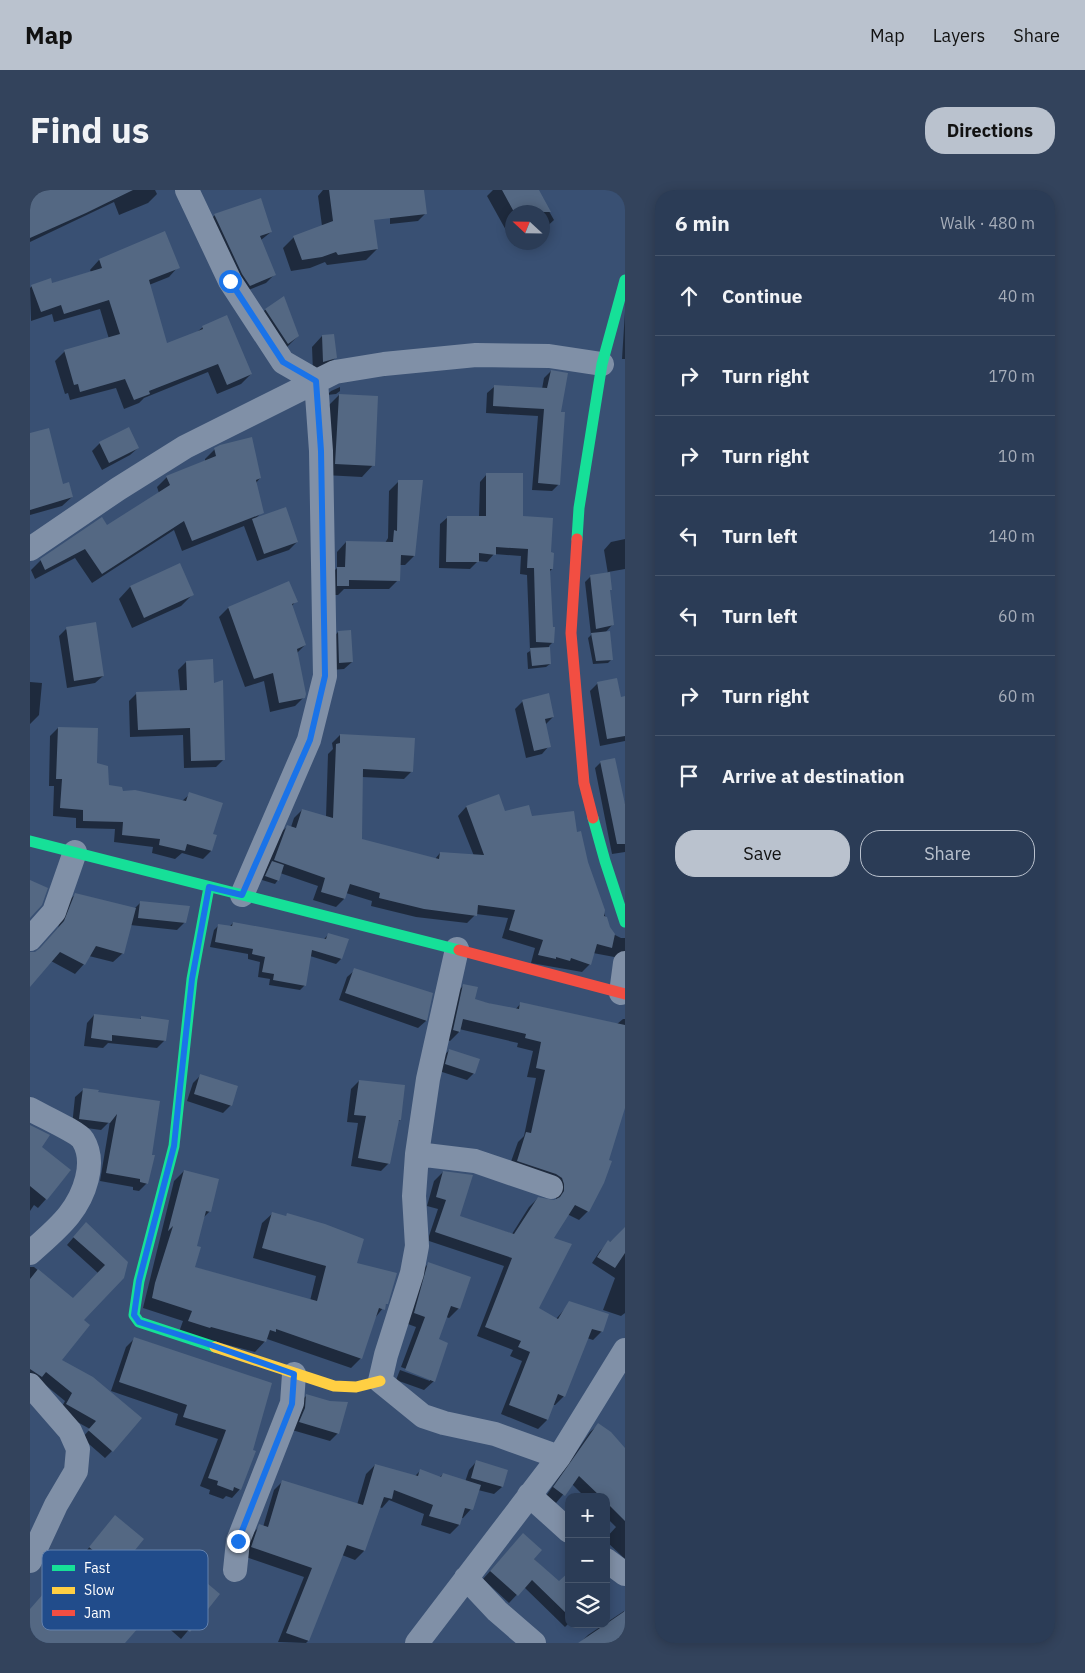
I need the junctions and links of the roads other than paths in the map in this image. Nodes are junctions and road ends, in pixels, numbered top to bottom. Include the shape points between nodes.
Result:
1 (187, 190) edge
2 (625, 280) edge
3 (602, 364) junction
4 (316, 381) junction
5 (30, 549) edge
6 (30, 840) edge
7 (75, 852) junction
8 (209, 887) junction
9 (242, 895) junction
10 (625, 922) edge
11 (30, 939) edge
12 (457, 949) junction
13 (625, 963) edge
14 (623, 993) edge
15 (30, 1109) edge
16 (417, 1154) junction
17 (551, 1187) dead end
18 (30, 1253) edge
19 (625, 1350) edge
20 (294, 1374) junction
21 (380, 1381) junction
22 (30, 1385) edge
23 (559, 1457) junction
24 (530, 1495) junction
25 (565, 1527) edge
26 (30, 1561) edge
27 (610, 1563) edge
28 (235, 1570) dead end
29 (625, 1574) edge
30 (466, 1578) junction
31 (417, 1643) edge
32 (534, 1643) edge

1 - 4 street via 230,281 283,362
2 - 3 street
3 - 4 street via 549,356 476,355 384,364 335,372
3 - 10 street via 579,508 572,633 584,783
4 - 5 street via 185,447
4 - 9 street via 321,451 325,676 310,740
6 - 7 street
7 - 8 street
7 - 11 street via 54,912
8 - 9 street
8 - 20 street via 192,979 174,1146 139,1281 134,1315 139,1322
9 - 12 street
12 - 14 street
12 - 16 street via 428,1079
13 - 14 street
15 - 18 street via 82,1139 88,1153 89,1172 69,1215
16 - 17 street via 475,1161
16 - 21 street via 414,1196 417,1246
19 - 23 street
20 - 21 street via 334,1386 356,1387
20 - 28 street via 292,1404 238,1541
21 - 23 street via 424,1416 444,1424 495,1434
22 - 26 street via 70,1431 78,1449 76,1470
23 - 24 street
24 - 25 street
24 - 30 street
27 - 29 street
30 - 31 street
30 - 32 street

